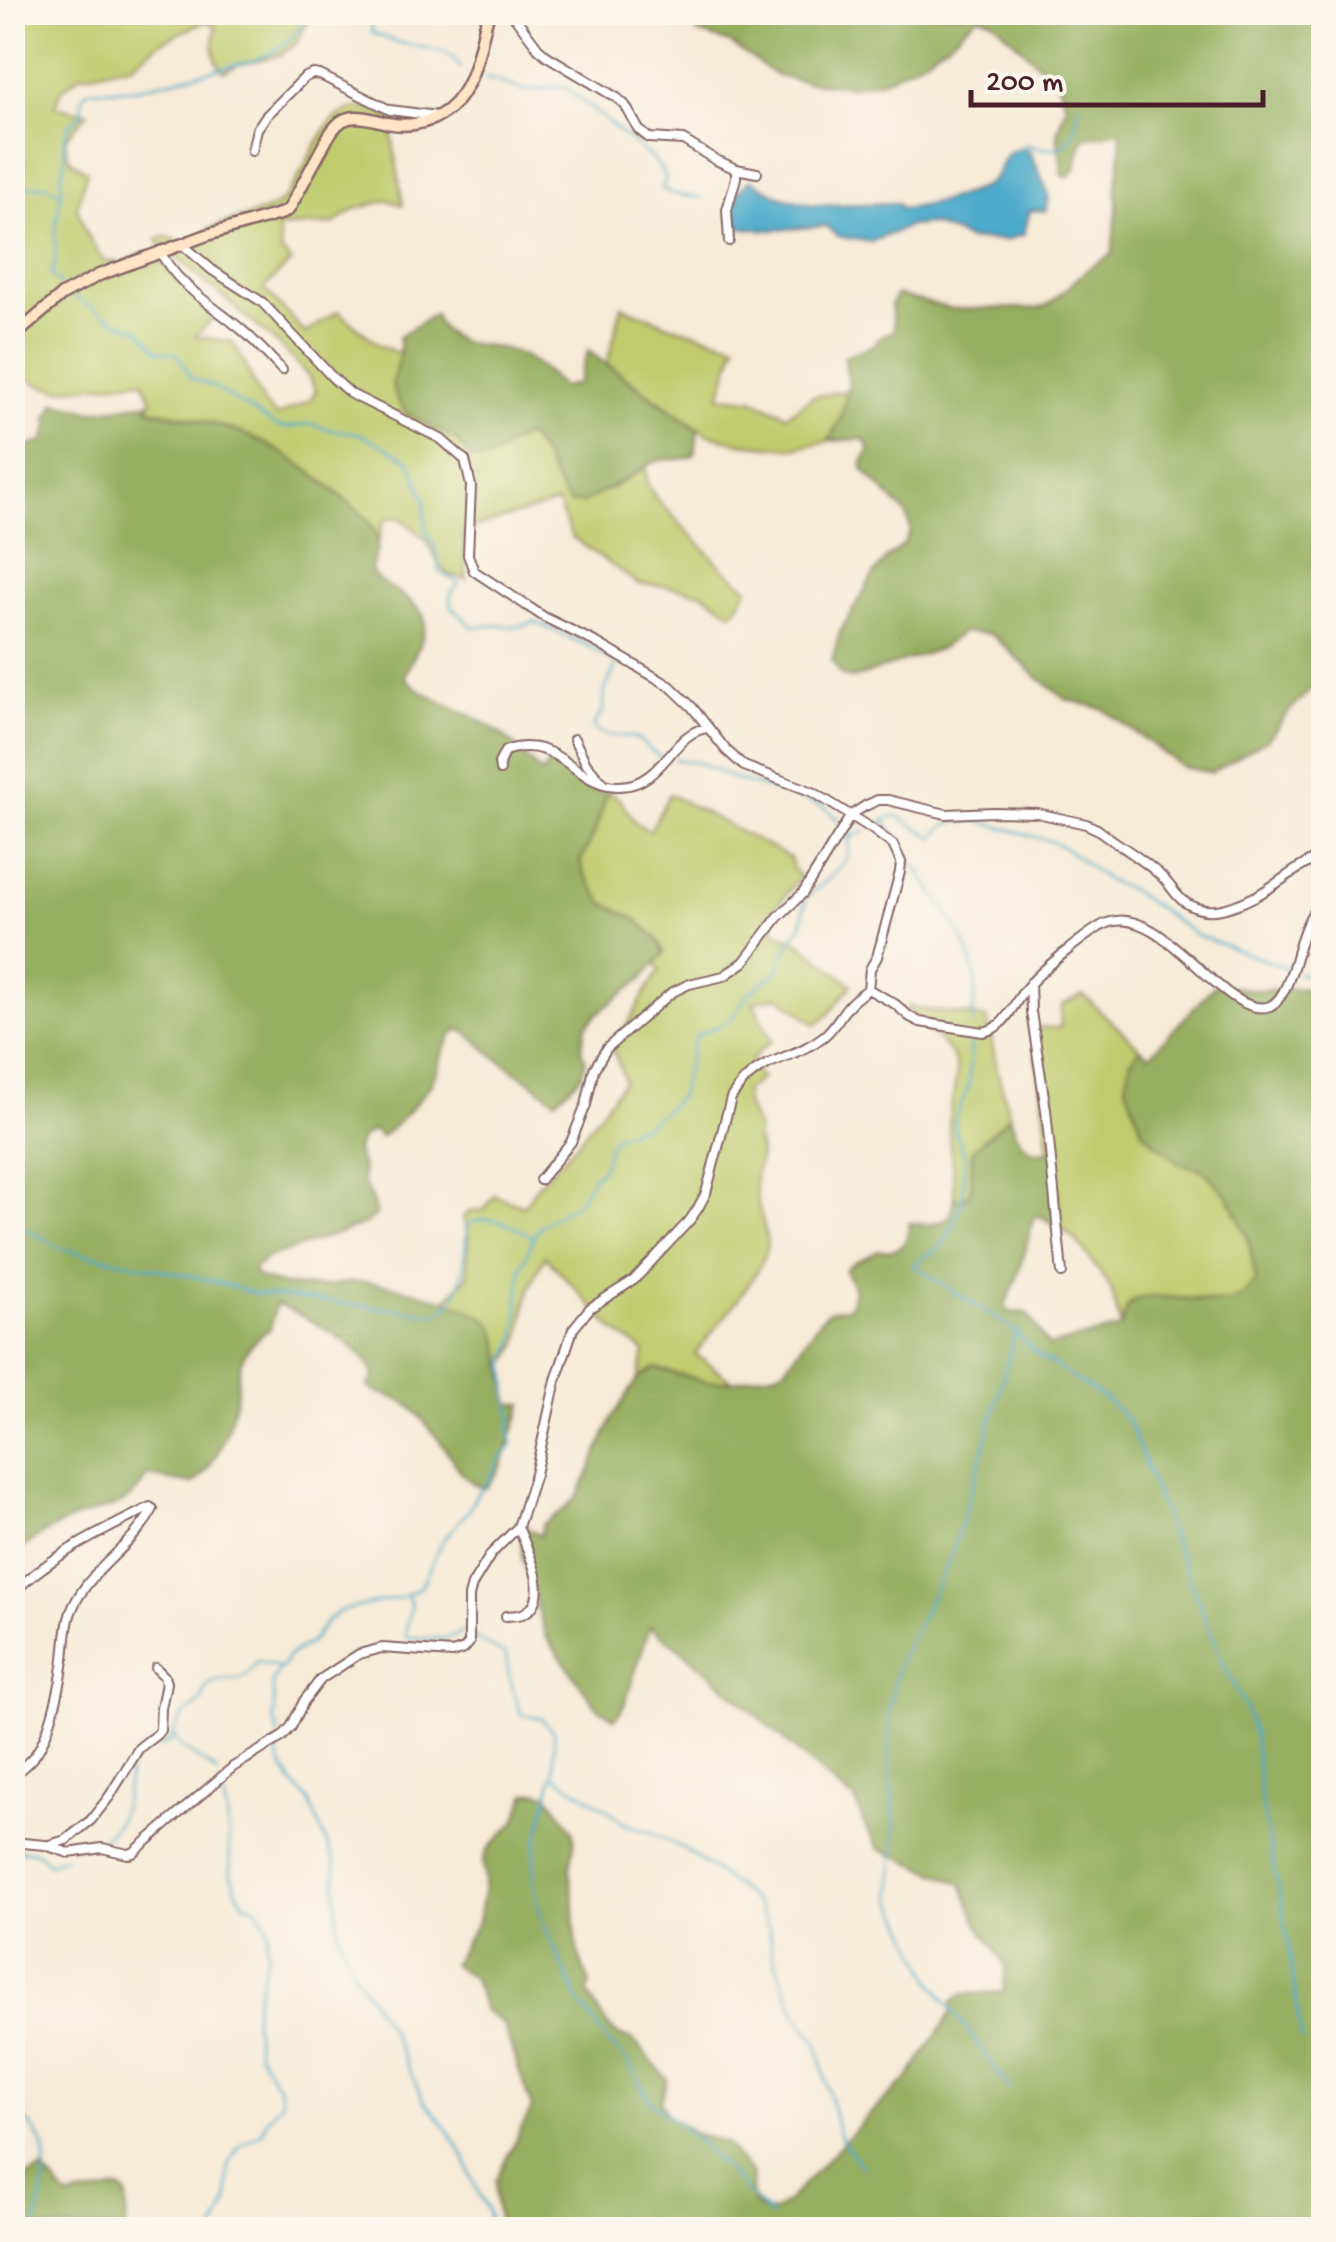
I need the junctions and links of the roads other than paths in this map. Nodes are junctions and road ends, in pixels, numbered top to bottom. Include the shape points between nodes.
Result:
1 (490, 12) edge
2 (510, 12) edge
3 (437, 116) junction
4 (252, 151) dead end
5 (736, 169) junction
6 (757, 173) dead end
7 (728, 241) dead end
8 (182, 244) junction
9 (160, 251) junction
10 (12, 338) edge
11 (282, 370) dead end
12 (708, 728) junction
13 (574, 739) dead end
14 (500, 770) dead end
15 (605, 786) junction
16 (851, 815) junction
17 (1324, 855) edge
18 (1324, 898) edge
19 (1030, 983) junction
20 (868, 989) junction
21 (540, 1180) dead end
22 (1062, 1273) dead end
23 (518, 1528) junction
24 (12, 1594) edge
25 (506, 1616) dead end
26 (156, 1668) dead end
27 (12, 1776) edge
28 (12, 1842) edge
29 (45, 1845) junction

1 - 3 street via 466,89
2 - 5 street via 547,56 625,105 644,135 683,140
3 - 4 street via 390,110 312,74 261,121
3 - 8 street via 412,126 342,120 289,209
5 - 6 street
5 - 7 street
8 - 9 street
8 - 12 street via 262,302 351,394 441,439 465,460 474,572 670,686
9 - 10 street via 81,283
9 - 11 street
12 - 15 street via 690,734 652,775 631,786
12 - 16 street via 744,766
13 - 15 street
14 - 15 street via 505,751 539,749
16 - 17 street via 888,800 946,814 1037,813 1086,824 1161,876 1188,904 1211,911 1246,901
16 - 20 street via 893,845 900,862
16 - 21 street via 803,893 744,962 724,976 671,993 607,1048 576,1132
18 - 19 street via 1307,923 1281,996 1267,1007 1232,996 1167,941 1120,920 1095,928
19 - 20 street via 1000,1025 982,1032 920,1022
19 - 22 street
20 - 23 street via 816,1042 761,1066 738,1086 706,1193 690,1220 634,1280 590,1308 573,1329
23 - 25 street via 539,1588 523,1614
23 - 29 street via 472,1585 464,1649 370,1649 344,1662 312,1690 282,1737 233,1767 134,1853
24 - 27 street via 68,1549 153,1509 71,1611 44,1739
26 - 29 street via 166,1683 158,1734 139,1748 91,1820 66,1840
28 - 29 street

